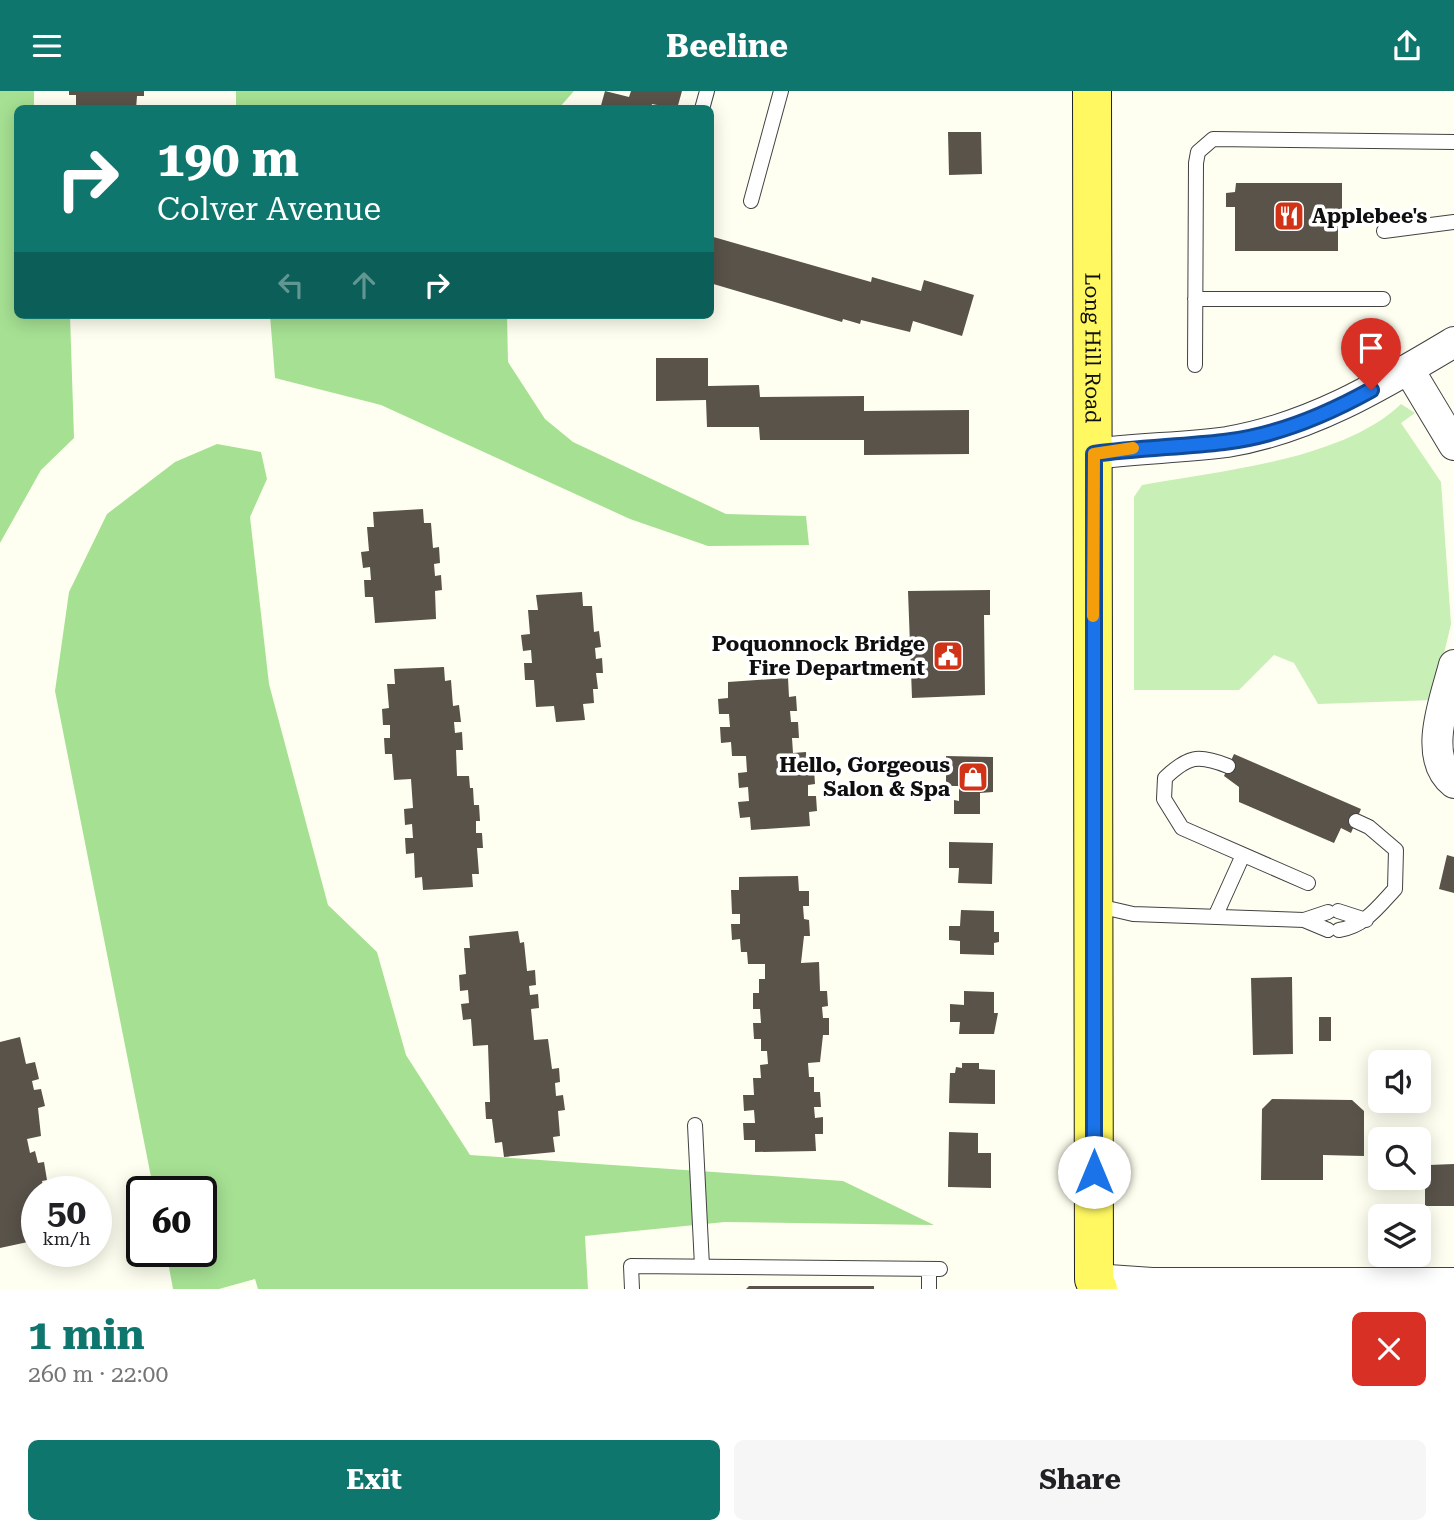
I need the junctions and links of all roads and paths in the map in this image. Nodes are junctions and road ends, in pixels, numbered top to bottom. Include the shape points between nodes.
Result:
1 (780, 91) edge
2 (1092, 91) edge
3 (1454, 142) edge
4 (751, 201) dead end
5 (1454, 222) edge
6 (1384, 231) dead end
7 (1195, 299) junction
8 (1383, 299) dead end
9 (1454, 342) edge
10 (1195, 365) dead end
11 (1409, 370) junction
12 (1454, 445) edge
13 (1094, 454) junction
14 (1454, 665) edge
15 (1228, 766) dead end
16 (1454, 783) edge
17 (1356, 821) dead end
18 (1243, 855) junction
19 (1308, 883) dead end
20 (1093, 905) junction
21 (1215, 917) junction
22 (1304, 920) junction
23 (1366, 920) junction
24 (695, 1125) dead end
25 (702, 1266) junction
26 (1454, 1283) edge
27 (1094, 1286) edge
28 (632, 1289) edge
29 (929, 1289) edge

1 - 4 lane
2 - 13 main road, Long Hill Road
3 - 7 lane via 1213,139 1205,143 1196,163
5 - 6 lane
7 - 8 lane
7 - 10 lane
9 - 11 street
11 - 12 street
11 - 13 street via 1334,410 1266,433 1225,442
13 - 20 main road, Long Hill Road
14 - 16 street via 1437,748 1447,777
15 - 18 lane via 1208,758 1183,760 1164,778 1164,799 1182,828
17 - 23 lane via 1396,850 1395,889
18 - 19 lane
18 - 21 lane
20 - 21 lane via 1133,914
20 - 27 main road, Long Hill Road
21 - 22 lane
22 - 23 lane via 1333,911
22 - 23 lane via 1333,930 1355,927
24 - 25 lane
25 - 28 lane via 631,1266
25 - 29 lane via 935,1269
26 - 27 street

